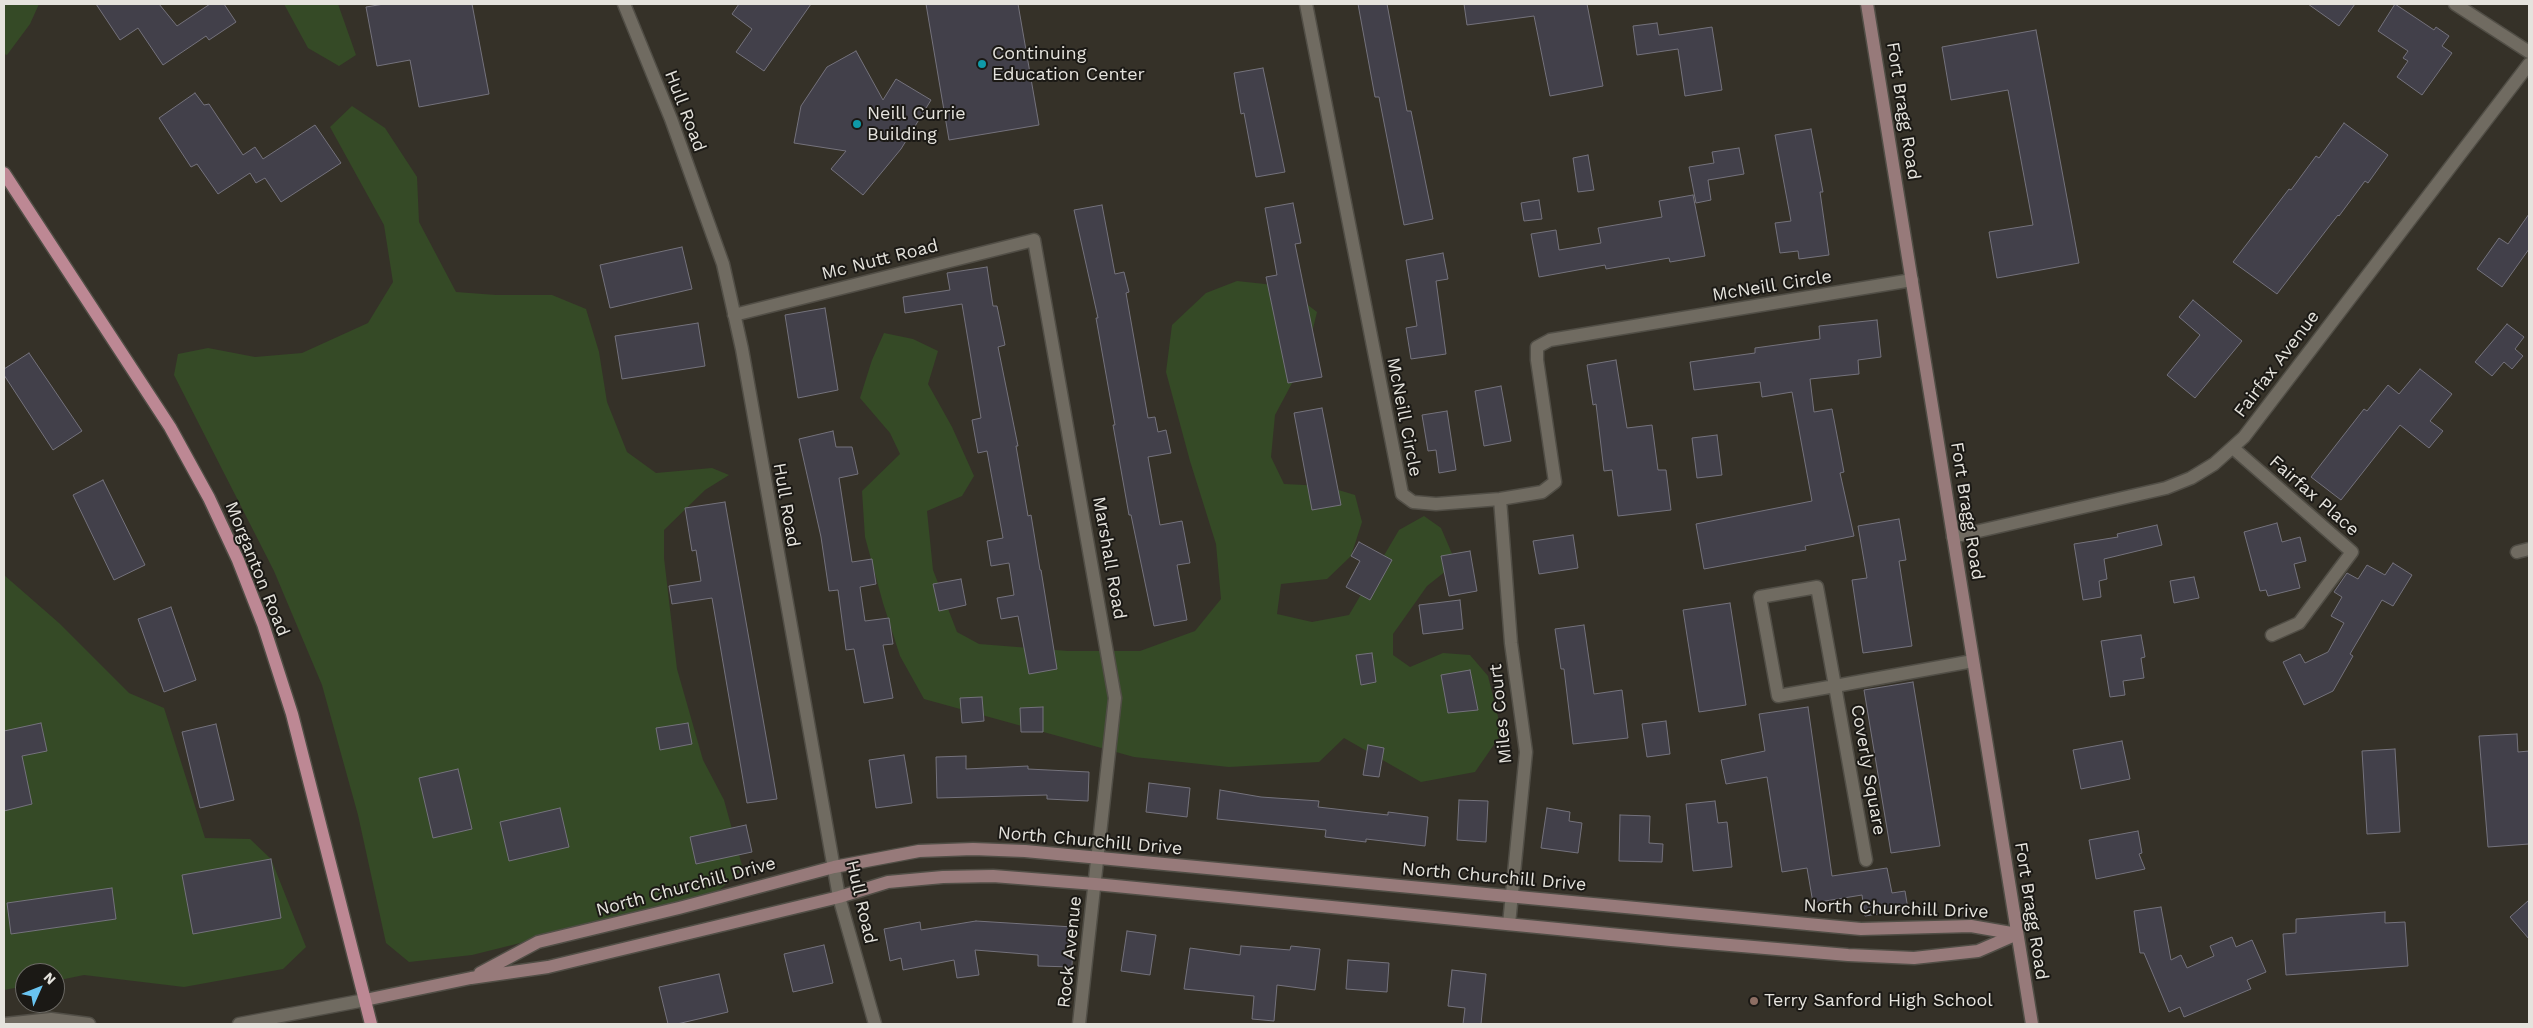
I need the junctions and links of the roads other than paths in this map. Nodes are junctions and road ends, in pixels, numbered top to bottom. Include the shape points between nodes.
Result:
1 (624, 4) edge
2 (1306, 4) edge
3 (1867, 4) edge
4 (2456, 4) edge
5 (2529, 52) edge
6 (2529, 64) edge
7 (4, 173) edge
8 (1034, 240) joint
9 (1912, 280) junction
10 (734, 315) junction
11 (2233, 448) junction
12 (1500, 499) junction
13 (1954, 537) junction
14 (2272, 635) dead end
15 (1973, 661) junction
16 (1835, 686) junction
17 (1098, 858) junction
18 (1866, 860) dead end
19 (834, 867) junction
20 (1095, 884) junction
21 (1511, 897) junction
22 (839, 898) junction
23 (1509, 924) junction
24 (2017, 934) junction
25 (471, 978) junction
26 (365, 1000) junction
27 (5, 1024) edge
28 (90, 1024) edge
29 (239, 1024) edge
30 (370, 1024) edge
31 (874, 1024) edge
32 (1079, 1024) edge
33 (2032, 1024) edge

1 - 10 street, Hull Road via 702,202
2 - 12 street, McNeill Circle via 1402,494 1413,502 1436,504
3 - 9 street, Fort Bragg Road
4 - 5 street
6 - 11 street, Fairfax Avenue
7 - 26 main road, Morganton Road via 170,427 238,560 292,714
8 - 10 street, Mc Nutt Road
8 - 17 street, Marshall Road via 1116,698
9 - 12 street, McNeill Circle via 1550,340 1537,347 1537,360 1555,482 1542,492
9 - 13 street, Fort Bragg Road
10 - 19 street, Hull Road
11 - 13 street, Fairfax Avenue via 2191,478 2166,488
11 - 14 street, Fairfax Place via 2352,552 2299,623
12 - 21 street, Miles Court via 1511,643 1526,752
13 - 15 street, Fort Bragg Road
15 - 16 street, Coverly Square
15 - 24 street, Fort Bragg Road
16 - 16 street, Coverly Square via 1778,696 1760,597 1817,587
16 - 18 street, Coverly Square
17 - 19 street, North Churchill Drive via 973,849 919,851
17 - 20 street, Marshall Road
17 - 21 street, North Churchill Drive
19 - 22 street, Hull Road
19 - 25 street, North Churchill Drive via 538,942
20 - 22 street, North Churchill Drive via 993,876 943,877 888,882
20 - 23 street, North Churchill Drive
20 - 32 street, Rock Avenue
21 - 23 street, Miles Court
21 - 24 street, North Churchill Drive via 1861,929 1971,926
22 - 25 street, North Churchill Drive via 548,966
22 - 31 street, Hull Road
23 - 24 street, North Churchill Drive via 1914,958 1978,950
24 - 33 street, Fort Bragg Road
25 - 26 street, North Churchill Drive
26 - 29 street
26 - 30 main road, Morganton Road
27 - 28 street via 51,1019

